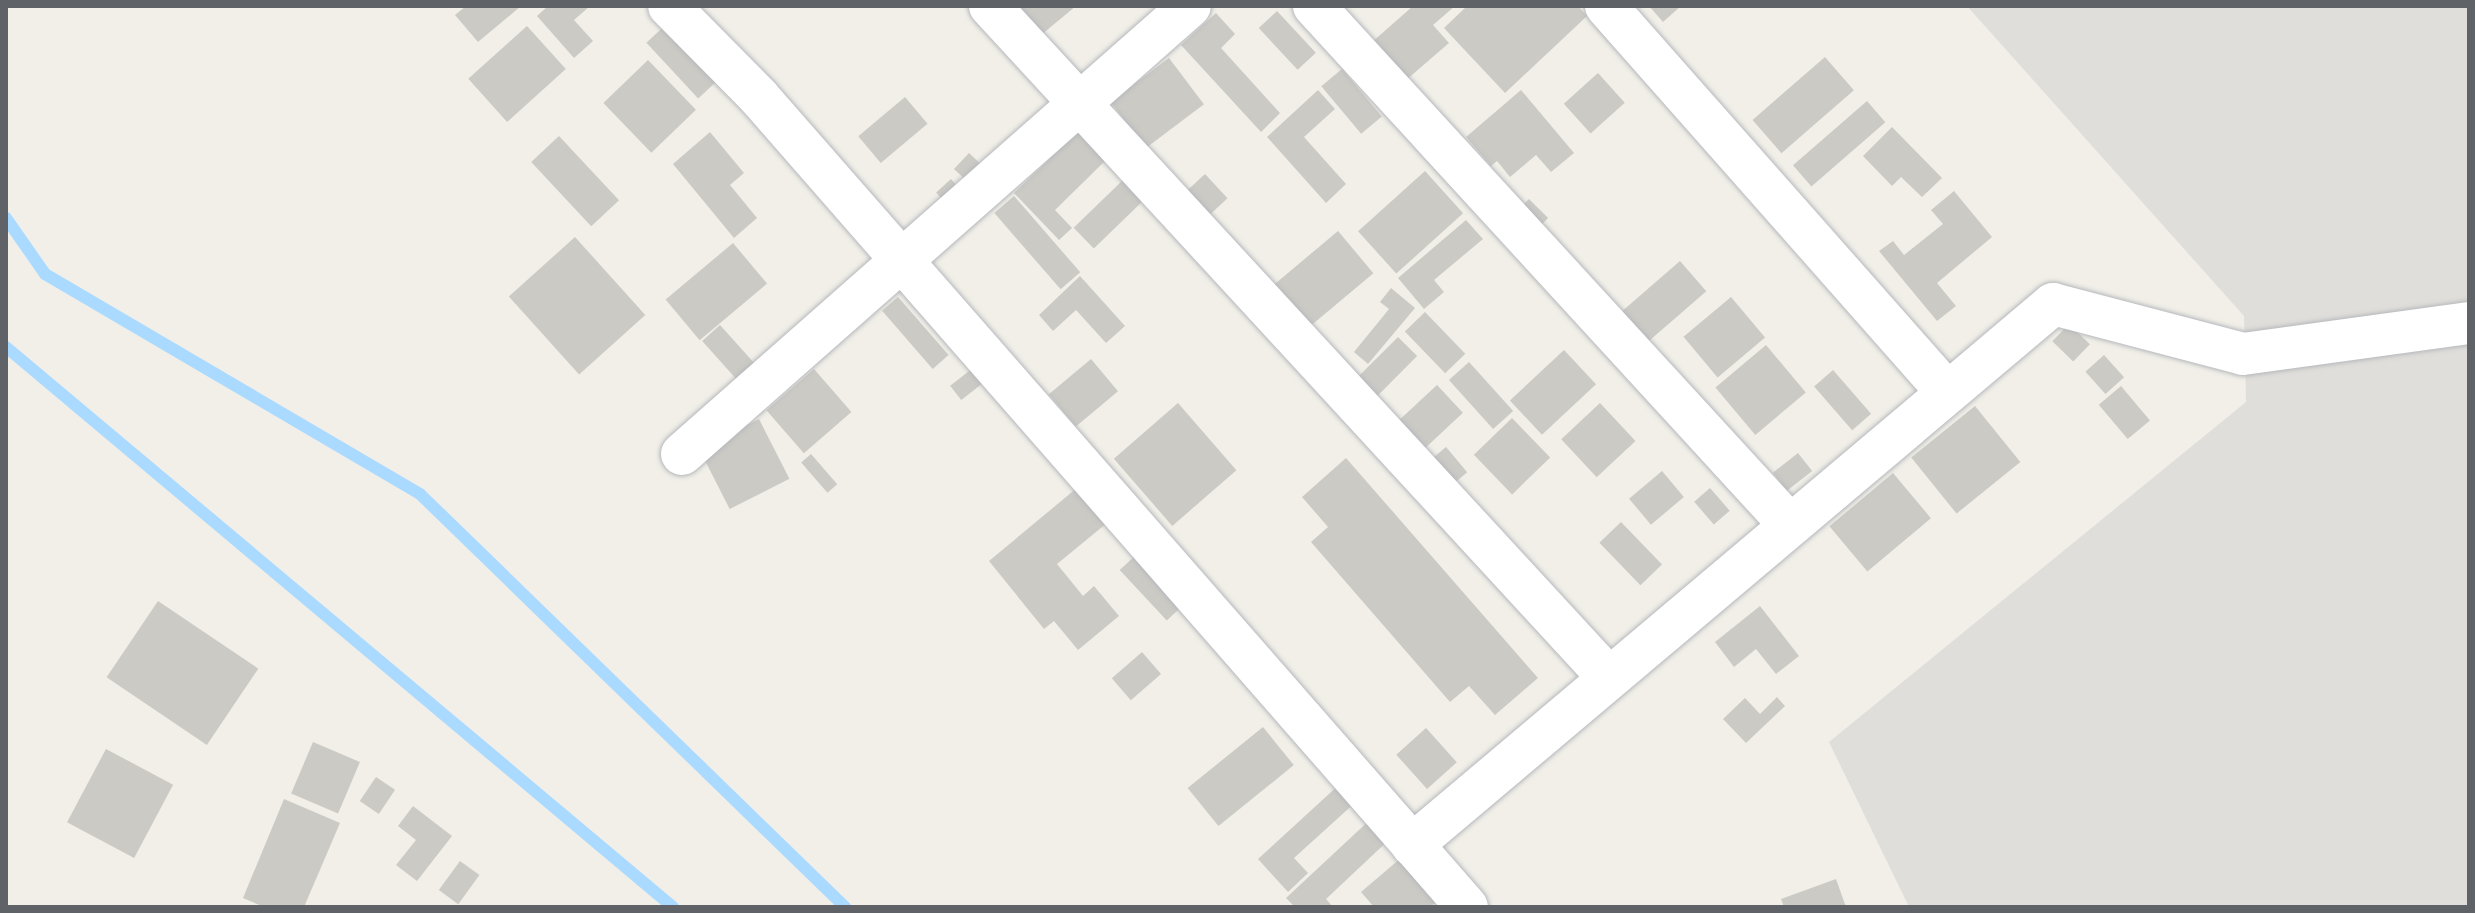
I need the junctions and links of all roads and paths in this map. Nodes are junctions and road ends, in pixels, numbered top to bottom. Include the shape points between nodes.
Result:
1 (669, 6) edge
2 (990, 6) edge
3 (1190, 6) edge
4 (1314, 6) edge
5 (1606, 6) edge
6 (1080, 103) junction
7 (899, 263) junction
8 (2469, 323) edge
9 (1947, 392) junction
10 (682, 454) dead end
11 (1788, 523) junction
12 (1608, 677) junction
13 (1412, 845) junction
14 (1467, 907) edge

1 - 7 street via 758,96
2 - 6 street
3 - 6 street
4 - 11 street
5 - 9 street
6 - 7 street
6 - 12 street
7 - 10 street
7 - 13 street
8 - 9 street via 2243,354 2053,304
9 - 11 street
11 - 12 street
12 - 13 street
13 - 14 street

